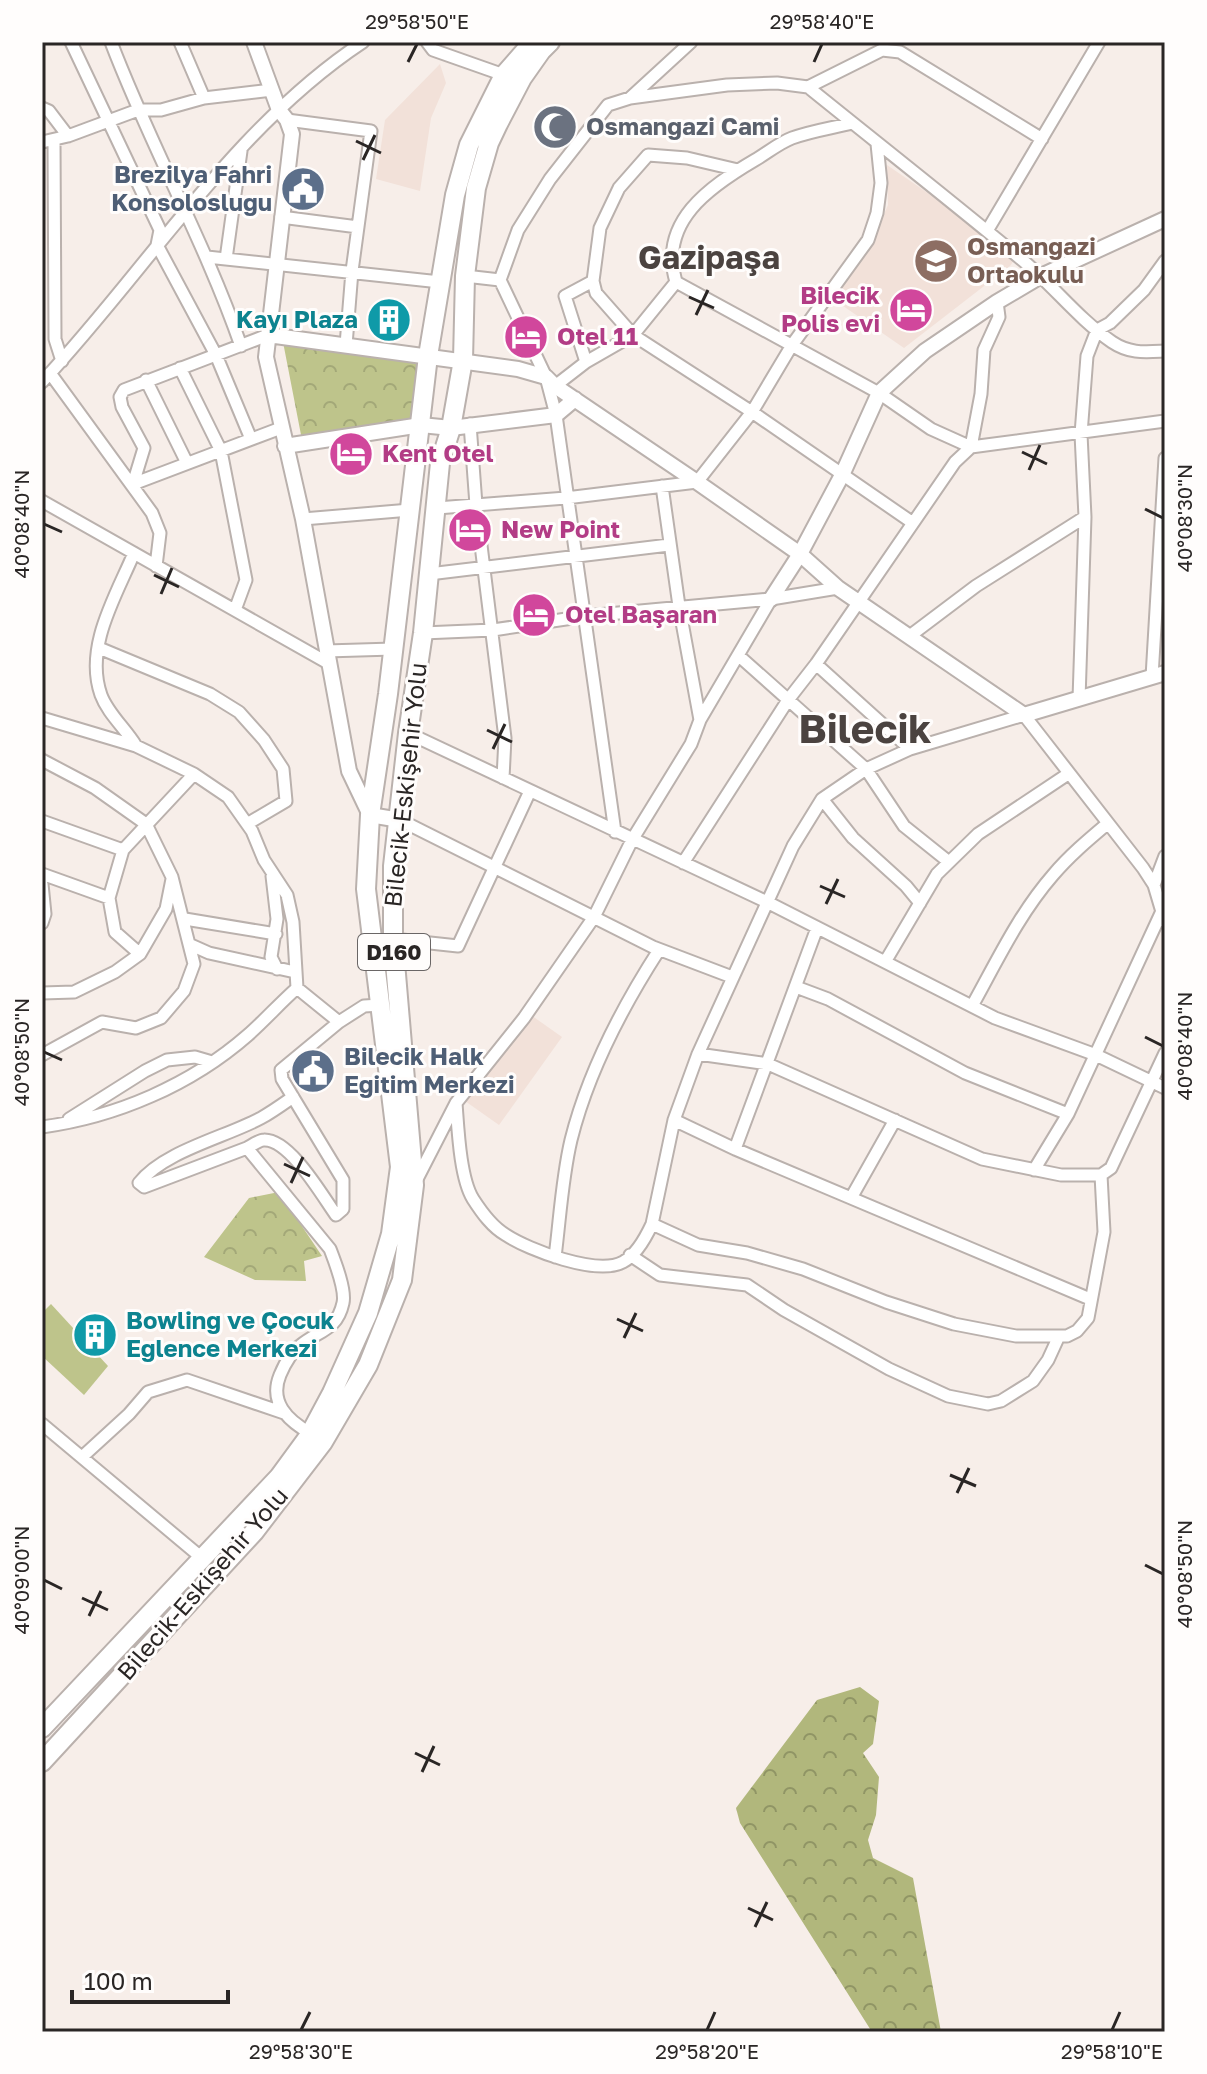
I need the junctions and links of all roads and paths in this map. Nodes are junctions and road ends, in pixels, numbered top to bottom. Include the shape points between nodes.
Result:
1 (71, 42) edge
2 (111, 42) edge
3 (180, 42) edge
4 (363, 42) edge
5 (427, 42) edge
6 (533, 42) edge
7 (550, 42) edge
8 (691, 42) edge
9 (1099, 42) edge
10 (255, 44) edge
11 (504, 75) junction
12 (808, 87) junction
13 (272, 90) junction
14 (42, 98) edge
15 (204, 98) junction
16 (630, 98) junction
17 (45, 109) edge
18 (138, 110) junction
19 (283, 115) junction
20 (108, 120) junction
21 (852, 123) junction
22 (68, 136) junction
23 (1042, 139) junction
24 (49, 144) edge
25 (877, 144) junction
26 (241, 151) junction
27 (42, 162) edge
28 (738, 170) junction
29 (186, 211) junction
30 (281, 217) junction
31 (1165, 219) edge
32 (358, 227) junction
33 (987, 231) junction
34 (157, 245) junction
35 (207, 257) junction
36 (226, 259) junction
37 (1165, 261) edge
38 (277, 263) junction
39 (352, 271) junction
40 (465, 276) junction
41 (1041, 276) junction
42 (500, 280) junction
43 (593, 281) junction
44 (440, 282) junction
45 (676, 282) junction
46 (997, 302) junction
47 (1097, 330) junction
48 (42, 333) edge
49 (268, 335) junction
50 (633, 335) junction
51 (55, 339) junction
52 (346, 345) junction
53 (792, 345) junction
54 (241, 346) junction
55 (1165, 351) edge
56 (216, 355) junction
57 (428, 356) junction
58 (463, 360) junction
59 (62, 361) junction
60 (586, 362) junction
61 (180, 368) junction
62 (46, 378) edge
63 (146, 380) junction
64 (551, 382) junction
65 (879, 393) junction
66 (575, 399) junction
67 (752, 412) junction
68 (556, 415) junction
69 (1165, 421) edge
70 (470, 424) junction
71 (421, 425) junction
72 (281, 428) junction
73 (451, 428) junction
74 (1081, 434) junction
75 (251, 439) junction
76 (285, 446) junction
77 (971, 447) junction
78 (221, 451) junction
79 (1165, 458) edge
80 (187, 463) junction
81 (842, 475) junction
82 (697, 482) junction
83 (133, 484) junction
84 (662, 486) junction
85 (566, 498) junction
86 (42, 501) edge
87 (476, 505) junction
88 (437, 508) junction
89 (410, 510) junction
90 (1085, 517) junction
91 (303, 519) junction
92 (913, 523) junction
93 (669, 545) junction
94 (134, 553) junction
95 (800, 554) junction
96 (576, 556) junction
97 (156, 566) junction
98 (485, 568) junction
99 (429, 574) junction
100 (838, 588) junction
101 (771, 599) junction
102 (859, 601) junction
103 (679, 606) junction
104 (235, 610) junction
105 (586, 616) junction
106 (493, 630) junction
107 (423, 633) junction
108 (911, 635) junction
109 (99, 648) junction
110 (393, 649) junction
111 (739, 656) junction
112 (327, 657) junction
113 (816, 664) junction
114 (1158, 675) edge
115 (1079, 699) junction
116 (788, 700) junction
117 (1024, 715) junction
118 (42, 718) edge
119 (700, 720) junction
120 (408, 733) junction
121 (136, 746) junction
122 (910, 749) junction
123 (42, 760) edge
124 (866, 769) junction
125 (194, 774) junction
126 (1068, 774) junction
127 (503, 778) junction
128 (530, 791) junction
129 (822, 799) junction
130 (370, 815) junction
131 (400, 820) junction
132 (42, 821) edge
133 (146, 824) junction
134 (247, 824) junction
135 (1107, 824) junction
136 (615, 832) junction
137 (632, 840) junction
138 (123, 850) junction
139 (1165, 856) edge
140 (949, 862) junction
141 (683, 863) junction
142 (497, 867) junction
143 (367, 870) junction
144 (393, 871) junction
145 (42, 874) edge
146 (272, 875) junction
147 (172, 877) junction
148 (42, 884) edge
149 (1154, 885) junction
150 (109, 898) junction
151 (767, 902) junction
152 (920, 903) junction
153 (1164, 916) edge
154 (594, 917) junction
155 (185, 919) junction
156 (42, 923) edge
157 (817, 928) junction
158 (276, 934) junction
159 (393, 939) junction
160 (191, 945) junction
161 (659, 950) junction
162 (140, 954) junction
163 (885, 962) junction
164 (277, 969) junction
165 (295, 972) junction
166 (732, 977) junction
167 (796, 987) junction
168 (297, 988) junction
169 (42, 993) edge
170 (381, 1005) junction
171 (972, 1006) junction
172 (339, 1022) junction
173 (1165, 1053) edge
174 (698, 1054) junction
175 (42, 1055) edge
176 (1096, 1055) junction
177 (212, 1062) junction
178 (768, 1064) junction
179 (1151, 1081) junction
180 (1165, 1088) edge
181 (293, 1097) junction
182 (456, 1103) junction
183 (1068, 1114) junction
184 (674, 1120) junction
185 (895, 1120) junction
186 (58, 1125) junction
187 (42, 1127) edge
188 (247, 1148) junction
189 (735, 1149) junction
190 (1034, 1170) junction
191 (1101, 1175) junction
192 (414, 1185) junction
193 (851, 1198) junction
194 (652, 1224) junction
195 (630, 1255) junction
196 (555, 1257) junction
197 (1090, 1299) junction
198 (1059, 1336) junction
199 (284, 1413) junction
200 (42, 1424) edge
201 (310, 1433) junction
202 (82, 1457) junction
203 (202, 1558) junction
204 (50, 1711) edge
205 (42, 1728) edge
206 (42, 1762) edge

1 - 20 street
2 - 18 street
3 - 15 street
4 - 19 street
5 - 11 street via 433,50
6 - 11 main road, Bilecik-Eskişehir Yolu / D160
7 - 40 main road, Bilecik-Eskişehir Yolu / D160 via 522,78 489,143 476,188
8 - 16 street
9 - 23 street
10 - 13 street
11 - 44 main road, Bilecik-Eskişehir Yolu / D160 via 469,145
12 - 16 street via 727,85
12 - 21 street
12 - 23 street via 882,50 900,52
13 - 15 street
13 - 19 street
14 - 17 street
15 - 18 street via 161,110
16 - 42 street via 608,105 550,179 518,230
17 - 22 street
18 - 20 street
18 - 29 street
19 - 26 street
19 - 30 street via 292,134
19 - 32 street via 371,131
20 - 22 street
20 - 34 street via 160,230
21 - 25 street
21 - 28 street via 790,138
22 - 24 street
23 - 33 street
24 - 27 street
24 - 51 street
25 - 33 street
25 - 53 street via 881,183 868,240
26 - 29 street
26 - 36 street
28 - 43 street via 648,155 619,188 600,228
28 - 45 street via 695,203 673,241 670,261
29 - 34 street
29 - 35 street
30 - 32 street
30 - 38 street
31 - 41 street
32 - 39 street
33 - 41 street
34 - 56 street
34 - 59 street
35 - 36 street
35 - 54 street
36 - 38 street
37 - 47 street via 1144,290
38 - 39 street
38 - 49 street
39 - 44 street
39 - 52 street
40 - 42 street
40 - 58 main road, Bilecik-Eskişehir Yolu / D160
41 - 46 street
41 - 47 street
42 - 64 street
43 - 50 street via 596,293
43 - 60 street via 565,296
44 - 57 main road, Bilecik-Eskişehir Yolu / D160
45 - 50 street
45 - 53 street
46 - 65 street via 925,351
46 - 77 street via 999,317 984,350
47 - 55 street via 1133,353
47 - 74 street via 1087,356
48 - 51 street
49 - 52 street
49 - 54 street
49 - 72 street via 266,357
50 - 60 street
50 - 67 street
51 - 59 street
52 - 57 street
53 - 65 street
53 - 67 street
54 - 56 street
56 - 61 street
56 - 75 street
57 - 58 street
57 - 71 main road, Bilecik-Eskişehir Yolu / D160
58 - 64 street via 518,369
58 - 73 main road, Bilecik-Eskişehir Yolu / D160
59 - 62 street
60 - 64 street
61 - 63 street
61 - 78 street
62 - 83 street
63 - 80 street
63 - 83 street via 120,397 144,448
64 - 66 street
64 - 68 street
65 - 77 street via 931,429
65 - 81 street
66 - 68 street
66 - 82 street
67 - 81 street
67 - 82 street
68 - 70 street
68 - 85 street
69 - 74 street
70 - 73 street
70 - 87 street
71 - 73 street
71 - 76 street
71 - 89 main road, Bilecik-Eskişehir Yolu / D160
72 - 75 street
72 - 76 street
73 - 88 main road, Bilecik-Eskişehir Yolu / D160 via 440,463
74 - 77 street
74 - 90 street
75 - 78 street
76 - 91 street
77 - 92 street
78 - 80 street
78 - 104 street via 246,580
79 - 114 street
80 - 83 street
81 - 92 street
81 - 95 street
82 - 84 street
82 - 95 street
83 - 97 street via 160,533
84 - 85 street
84 - 93 street
85 - 87 street
85 - 96 street
86 - 94 street
87 - 88 street
87 - 98 street
88 - 99 main road, Bilecik-Eskişehir Yolu / D160
89 - 91 street
89 - 110 main road, Bilecik-Eskişehir Yolu / D160
90 - 108 street via 976,586
90 - 115 street
91 - 112 street
92 - 102 street
93 - 96 street
93 - 103 street
94 - 97 street
94 - 109 street via 101,629
95 - 100 street
95 - 101 street
96 - 98 street
96 - 105 street
97 - 104 street
98 - 99 street
98 - 106 street
99 - 107 main road, Bilecik-Eskişehir Yolu / D160
100 - 101 street
100 - 102 street
101 - 103 street
101 - 111 street
102 - 108 street
102 - 113 street
103 - 105 street
103 - 119 street
104 - 112 street
105 - 106 street
105 - 136 street
106 - 107 street
106 - 127 street via 505,738
107 - 120 main road, Bilecik-Eskişehir Yolu / D160
108 - 117 street
109 - 121 street via 101,695
109 - 134 street via 210,694 239,712 264,740 283,769 286,801
110 - 112 street
110 - 130 main road, Bilecik-Eskişehir Yolu / D160
111 - 116 street
111 - 119 street
112 - 130 street via 349,771
113 - 116 street
113 - 122 street
114 - 115 street
115 - 117 street
116 - 124 street
116 - 141 street
117 - 122 street
117 - 126 street
118 - 121 street
119 - 137 street via 691,744
120 - 127 street
120 - 131 main road, Bilecik-Eskişehir Yolu / D160
121 - 125 street
122 - 124 street
123 - 133 street
124 - 129 street
124 - 140 street via 904,826
125 - 133 street
125 - 134 street via 228,797
126 - 135 street
126 - 140 street via 978,834
127 - 128 street
128 - 136 street
128 - 142 street
129 - 151 street
129 - 152 street via 853,838
130 - 131 street
130 - 143 main road, Bilecik-Eskişehir Yolu / D160
131 - 142 street
131 - 144 main road, Bilecik-Eskişehir Yolu / D160
132 - 138 street
133 - 138 street
133 - 147 street
134 - 146 street
135 - 149 street
135 - 171 street via 1032,901
136 - 137 street
137 - 141 street
137 - 154 street
138 - 150 street
139 - 149 street
140 - 152 street
141 - 151 street
142 - 154 street
142 - 159 street via 458,946
143 - 144 street
143 - 170 main road, Bilecik-Eskişehir Yolu / D160
144 - 159 main road, Bilecik-Eskişehir Yolu / D160
145 - 150 street
146 - 158 street
146 - 165 street via 287,895
147 - 155 street
147 - 162 street via 166,909
148 - 156 street
149 - 153 street
150 - 162 street via 115,932
151 - 157 street
151 - 166 street
152 - 163 street
153 - 176 street
154 - 161 street
154 - 182 street
155 - 158 street
155 - 160 street
157 - 163 street
157 - 167 street
158 - 164 street via 271,957
159 - 192 main road, Bilecik-Eskişehir Yolu / D160
160 - 164 street
160 - 175 street via 194,964 184,991 161,1018 136,1028 102,1022
161 - 166 street
161 - 196 street via 629,997 582,1105 571,1142
162 - 169 street via 74,992
163 - 171 street
164 - 165 street
165 - 168 street
166 - 174 street
167 - 178 street
167 - 183 street via 965,1073
168 - 172 street
168 - 177 street
170 - 172 street via 364,1006
170 - 201 main road, Bilecik-Eskişehir Yolu / D160 via 400,1167 391,1234 368,1313
171 - 176 street
172 - 181 street via 281,1070
173 - 179 street
174 - 178 street
174 - 184 street
176 - 179 street
176 - 183 street
177 - 186 street via 119,1110
177 - 186 street via 195,1057 167,1060
178 - 185 street
178 - 189 street
179 - 180 street
179 - 191 street via 1111,1168
181 - 188 street via 343,1180 343,1209 336,1215 282,1145 264,1140
181 - 188 street via 146,1173 139,1183 144,1187
182 - 192 street
182 - 196 street via 471,1196 506,1236
183 - 190 street
184 - 189 street
184 - 194 street
185 - 190 street via 982,1159
185 - 193 street
186 - 187 street
188 - 199 street via 330,1249 344,1301 331,1328 301,1345 285,1362 276,1387
189 - 193 street
190 - 191 street
191 - 197 street via 1104,1232
192 - 206 main road, Bilecik-Eskişehir Yolu / D160 via 402,1280 368,1365 323,1442 254,1532
193 - 197 street
194 - 195 street
194 - 198 street via 698,1245 803,1269 954,1324 1016,1336
195 - 196 street via 623,1262 597,1267
195 - 198 street via 660,1275 747,1285 889,1369 948,1396 988,1404 1033,1381
197 - 198 street via 1088,1318 1077,1331
199 - 201 street
199 - 202 street via 187,1380 148,1392
200 - 202 street
201 - 203 main road, Bilecik-Eskişehir Yolu / D160 via 279,1477
202 - 203 street
203 - 204 main road, Bilecik-Eskişehir Yolu / D160
204 - 205 main road, Bilecik-Eskişehir Yolu / D160

